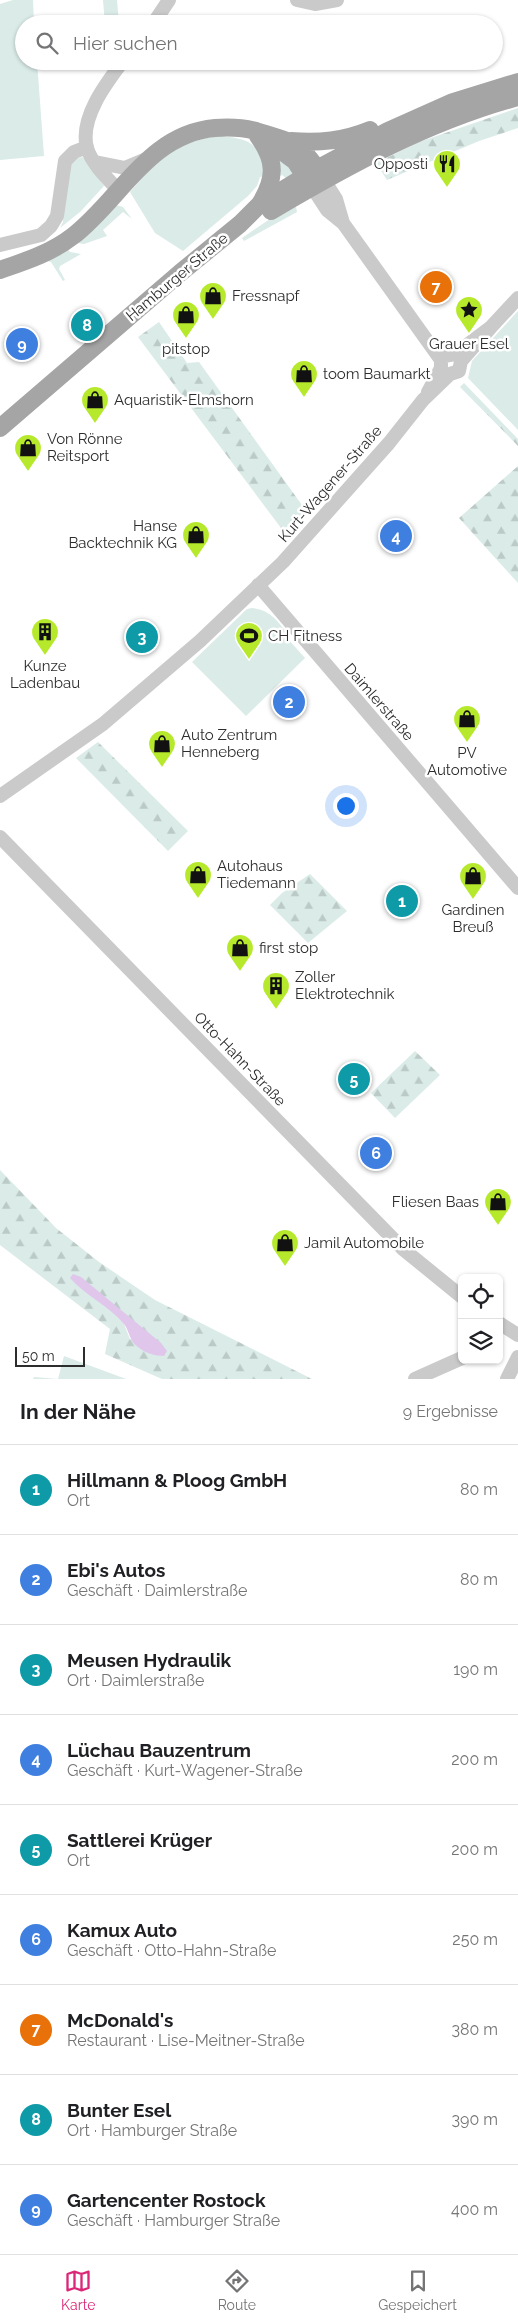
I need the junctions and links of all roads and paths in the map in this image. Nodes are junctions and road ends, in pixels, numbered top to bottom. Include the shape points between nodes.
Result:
1 (169, 0) edge
2 (297, 0) edge
3 (337, 0) edge
4 (160, 15) edge
5 (117, 70) edge
6 (518, 82) edge
7 (518, 97) edge
8 (428, 113) junction
9 (219, 128) junction
10 (258, 136) junction
11 (290, 141) junction
12 (87, 147) junction
13 (148, 158) junction
14 (95, 162) junction
15 (314, 178) junction
16 (119, 191) junction
17 (260, 204) junction
18 (240, 224) junction
19 (0, 246) edge
20 (0, 270) edge
21 (518, 298) edge
22 (449, 362) junction
23 (0, 428) edge
24 (258, 585) junction
25 (0, 796) edge
26 (0, 837) edge
27 (518, 888) edge
28 (458, 1294) edge
29 (518, 1357) edge
30 (458, 1360) edge
31 (415, 1379) edge
32 (507, 1379) edge

1 - 4 street
2 - 3 street via 315,4
5 - 12 street via 95,100 87,132
6 - 8 main road
7 - 15 main road via 486,105 435,125
8 - 11 main road via 340,140 323,143
8 - 15 main road via 388,131
9 - 10 main road
9 - 11 main road via 244,128
9 - 13 main road via 182,135
10 - 15 main road via 286,153
10 - 17 main road via 266,148 273,173 268,192
11 - 15 main road via 301,148
12 - 14 street
12 - 19 street via 65,160 57,216 51,226 41,235
13 - 14 street via 125,168
13 - 16 main road
14 - 16 street
15 - 17 main road, Hamburger Straße
15 - 18 main road, Hamburger Straße via 266,214
15 - 22 street via 328,210 343,223 419,327
16 - 20 main road via 62,244
17 - 18 main road, Hamburger Straße
18 - 23 main road, Hamburger Straße
21 - 22 street, Kurt-Wagener-Straße via 491,327
22 - 24 street, Kurt-Wagener-Straße via 423,400 290,555
24 - 25 street via 200,641 104,724
24 - 27 street, Daimlerstraße
26 - 28 street, Otto-Hahn-Straße via 403,1249
29 - 32 street
30 - 31 street

